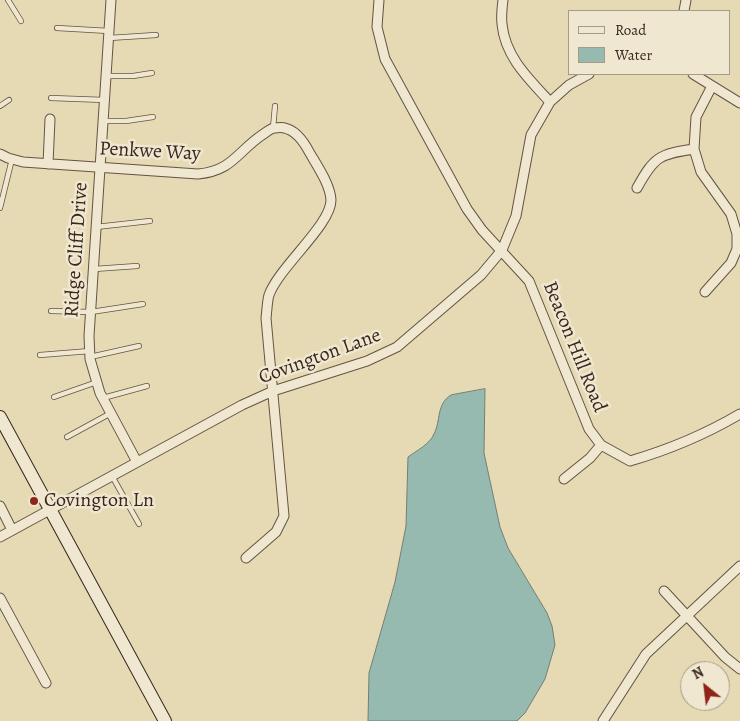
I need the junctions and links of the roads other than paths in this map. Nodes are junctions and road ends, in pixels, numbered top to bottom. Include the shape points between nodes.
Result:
1 (8, 0) edge
2 (111, 0) edge
3 (379, 0) edge
4 (502, 0) edge
5 (21, 21) dead end
6 (57, 28) dead end
7 (109, 34) junction
8 (156, 35) dead end
9 (152, 73) dead end
10 (587, 75) edge
11 (695, 75) edge
12 (106, 76) junction
13 (712, 86) junction
14 (51, 98) dead end
15 (8, 100) dead end
16 (105, 100) junction
17 (550, 102) junction
18 (740, 103) edge
19 (0, 106) edge
20 (275, 106) dead end
21 (153, 117) dead end
22 (50, 119) dead end
23 (103, 121) junction
24 (273, 128) junction
25 (694, 149) junction
26 (0, 154) edge
27 (12, 159) junction
28 (48, 164) junction
29 (100, 167) junction
30 (637, 188) dead end
31 (0, 208) edge
32 (150, 221) dead end
33 (96, 227) junction
34 (502, 250) junction
35 (137, 266) dead end
36 (94, 269) junction
37 (705, 292) dead end
38 (143, 304) dead end
39 (51, 311) dead end
40 (91, 312) junction
41 (139, 346) dead end
42 (90, 354) junction
43 (40, 355) dead end
44 (97, 382) junction
45 (147, 386) dead end
46 (273, 391) junction
47 (54, 396) dead end
48 (103, 398) junction
49 (111, 413) junction
50 (740, 414) edge
51 (0, 417) edge
52 (66, 437) dead end
53 (601, 445) junction
54 (137, 462) junction
55 (112, 476) junction
56 (564, 478) dead end
57 (0, 506) edge
58 (50, 510) junction
59 (139, 524) dead end
60 (12, 530) junction
61 (0, 536) edge
62 (246, 558) dead end
63 (740, 566) edge
64 (664, 591) dead end
65 (0, 598) edge
66 (686, 615) junction
67 (740, 669) edge
68 (46, 683) dead end
69 (165, 721) edge
70 (603, 721) edge

1 - 5 lane
2 - 7 street, Ridge Cliff Drive
3 - 34 street, Beacon Hill Road via 376,27 385,59 467,209
4 - 17 street via 506,44 515,64
6 - 7 lane
7 - 8 lane
7 - 12 street, Ridge Cliff Drive
9 - 12 lane
10 - 17 street, Covington Lane via 569,85
11 - 13 street
12 - 16 street, Ridge Cliff Drive
13 - 18 street
13 - 25 street via 696,117
14 - 16 lane
15 - 19 lane
16 - 23 street, Ridge Cliff Drive
17 - 34 street, Covington Lane via 531,135 516,216
20 - 24 lane
21 - 23 lane
22 - 28 street
23 - 29 street, Ridge Cliff Drive
24 - 29 street, Penkwe Way via 232,163 212,172 198,174
24 - 46 street via 287,128 302,139 328,187 331,201 326,218 278,278 268,296 266,318
25 - 30 street via 670,152 658,158
25 - 37 street via 702,172 731,214 738,234 731,263
26 - 27 street, Penkwe Way
27 - 28 street, Penkwe Way
27 - 31 lane
28 - 29 street, Penkwe Way
29 - 33 street, Ridge Cliff Drive
32 - 33 lane
33 - 36 street, Ridge Cliff Drive
34 - 46 street, Covington Lane via 481,275 397,347 367,361
34 - 53 street, Beacon Hill Road via 529,281 589,429
35 - 36 lane
36 - 40 street, Ridge Cliff Drive
38 - 40 lane
39 - 40 lane
40 - 42 street, Ridge Cliff Drive
41 - 42 lane
42 - 43 lane
42 - 44 street, Ridge Cliff Drive
44 - 47 lane
44 - 48 street, Ridge Cliff Drive
45 - 48 lane
46 - 54 street, Covington Lane
46 - 62 street via 284,516 276,532
48 - 49 street, Ridge Cliff Drive
49 - 52 lane
49 - 54 street, Ridge Cliff Drive
50 - 53 street, Beacon Hill Road via 655,454 630,461
51 - 58 street
53 - 56 street
54 - 55 street, Covington Lane
55 - 58 street, Covington Lane
55 - 59 lane
57 - 60 street
58 - 60 street, Covington Lane
58 - 69 street
60 - 61 street, Covington Lane
63 - 66 street
64 - 66 street
65 - 68 street
66 - 67 street via 725,658
66 - 70 street via 646,654

